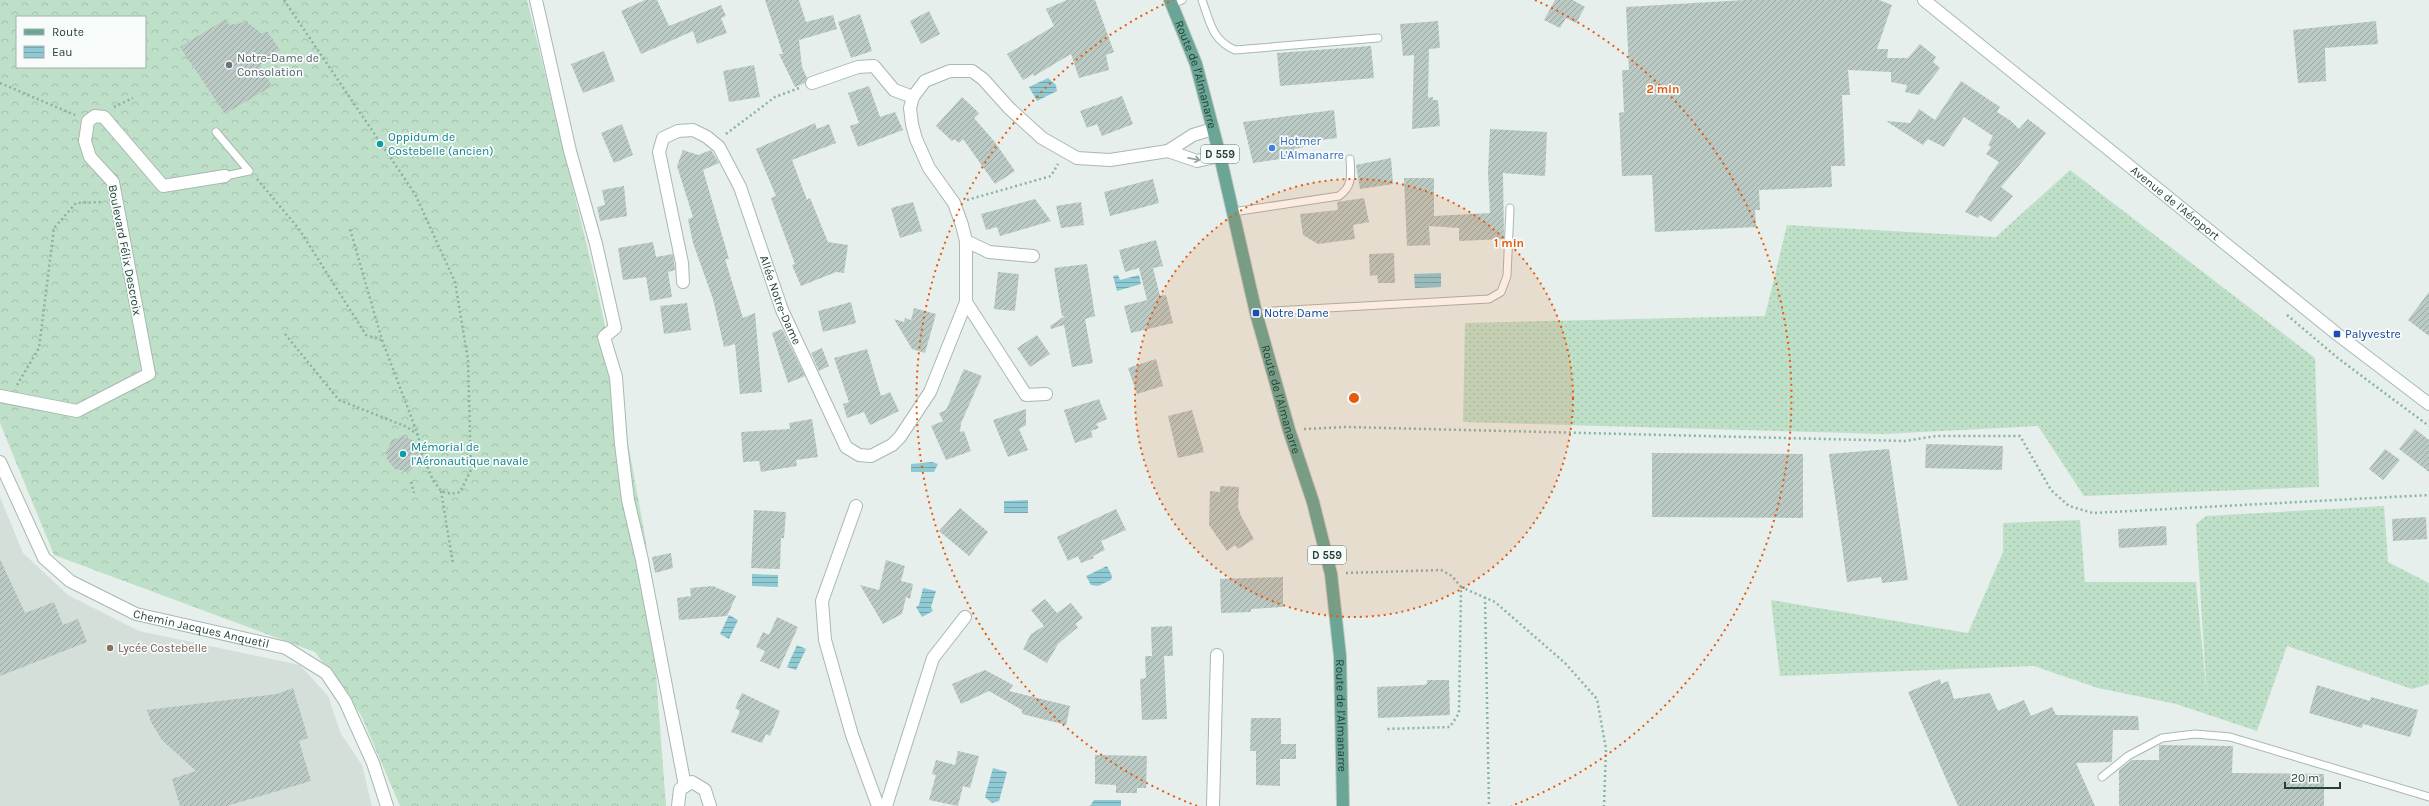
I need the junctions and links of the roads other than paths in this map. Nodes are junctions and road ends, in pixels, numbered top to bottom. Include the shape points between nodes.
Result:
1 (536, 0) edge
2 (1202, 0) edge
3 (1924, 0) edge
4 (1175, 1) edge
5 (1378, 38) dead end
6 (812, 82) road end
7 (913, 97) junction
8 (1213, 129) junction
9 (216, 132) dead end
10 (1168, 151) junction
11 (1220, 156) junction
12 (1350, 159) dead end
13 (225, 176) joint
14 (1510, 208) dead end
15 (1233, 212) junction
16 (966, 241) junction
17 (1033, 256) dead end
18 (683, 282) dead end
19 (966, 302) junction
20 (1257, 316) junction
21 (1046, 394) dead end
22 (5, 397) edge
23 (2429, 404) edge
24 (0, 462) edge
25 (856, 506) dead end
26 (966, 617) dead end
27 (1217, 655) dead end
28 (2102, 777) dead end
29 (685, 786) junction
30 (2429, 797) edge
31 (387, 806) edge
32 (678, 806) edge
33 (710, 806) edge
34 (878, 806) edge
35 (886, 806) edge
36 (1213, 806) edge
37 (1343, 806) edge

1 - 29 street via 570,151 596,244 615,328 604,337 616,377 628,500 642,560
2 - 5 lane via 1215,35 1224,45 1235,50
3 - 23 street, Avenue de l'Aéroport via 2337,334
4 - 8 main road, Route de l'Almanarre / D 559 via 1196,64
6 - 7 street via 858,67 874,66 894,90
7 - 10 street via 925,81 937,75 950,71 972,71 1042,138 1077,158 1110,160
7 - 16 street, Allée Notre-Dame via 910,108 916,138 930,168 954,204
8 - 10 street via 1193,135
8 - 11 main road, Route de l'Almanarre / D 559
9 - 13 lane via 249,171
10 -> 11 street via 1197,161
11 - 15 main road, Route de l'Almanarre / D 559
12 - 15 lane via 1351,182 1347,190 1339,196
13 - 22 street, Boulevard Félix Descroix via 163,186 104,117 95,116 88,121 85,141 90,157 113,182 149,374 77,411
14 - 20 lane via 1507,276 1502,292 1489,299 1273,311
15 - 20 main road, Route de l'Almanarre / D 559
16 - 17 street via 989,252
16 - 19 street, Allée Notre-Dame
18 - 19 street, Allée Notre-Dame via 682,263 659,152 663,138 678,131 693,130 714,142 740,187 782,310 846,447 850,452 872,456 892,445 900,437 930,392
19 - 21 street via 1026,395
20 - 37 main road, Route de l'Almanarre / D 559 via 1289,430 1313,502 1331,574 1340,656
24 - 31 street, Chemin Jacques Anquetil via 44,558 70,581 136,614 286,648 326,673 345,701 373,763
25 - 34 street via 822,600 825,640 852,735
26 - 35 street via 933,658
27 - 36 street
28 - 30 lane via 2128,756 2162,738 2195,734 2230,737
29 - 32 street via 680,789
29 - 33 street via 692,782 705,790

